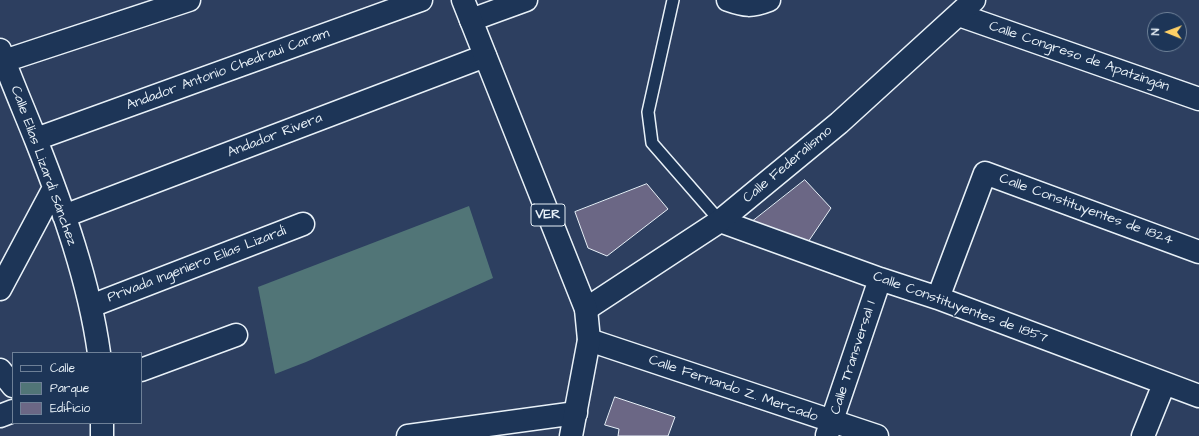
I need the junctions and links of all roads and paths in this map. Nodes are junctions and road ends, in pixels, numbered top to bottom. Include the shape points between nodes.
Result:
1 (190, 0) edge
2 (421, 0) edge
3 (463, 0) edge
4 (526, 0) edge
5 (673, 0) edge
6 (728, 0) edge
7 (768, 0) edge
8 (974, 0) edge
9 (959, 15) junction
10 (471, 20) junction
11 (485, 56) junction
12 (1, 59) edge
13 (1199, 99) edge
14 (36, 139) junction
15 (54, 188) junction
16 (64, 216) junction
17 (720, 221) junction
18 (304, 224) dead end
19 (1199, 252) edge
20 (880, 279) junction
21 (0, 289) edge
22 (938, 298) junction
23 (91, 306) junction
24 (586, 309) junction
25 (236, 335) dead end
26 (589, 340) junction
27 (99, 352) edge
28 (0, 370) edge
29 (142, 370) edge
30 (1164, 384) junction
31 (12, 385) edge
32 (1199, 396) edge
33 (12, 411) edge
34 (576, 413) junction
35 (0, 416) edge
36 (102, 424) edge
37 (829, 429) edge
38 (102, 436) edge
39 (408, 436) edge
40 (571, 436) edge
41 (877, 436) edge
42 (1143, 436) edge

1 - 12 street
2 - 14 street, Andador Antonio Chedraui Caram
3 - 10 street, VER
4 - 10 street
5 - 17 lane via 648,112 652,143
6 - 7 street via 742,5 756,5
8 - 9 street, Calle Federalismo
9 - 13 street, Calle Congreso de Apatzingán
9 - 17 street, Calle Federalismo via 840,123
10 - 11 street, VER
11 - 16 street, Andador Rivera
11 - 24 street, VER
12 - 14 street, Calle Elías Lizardi Sánchez
14 - 15 street, Calle Elías Lizardi Sánchez
15 - 16 street, Calle Elías Lizardi Sánchez
15 - 21 street
16 - 23 street, Calle Elías Lizardi Sánchez
17 - 20 street, Calle Constituyentes de 1857
17 - 24 street, Calle Federalismo
18 - 23 street, Privada Ingeniero Elías Lizardi
19 - 22 street, Calle Constituyentes de 1824 via 985,173
20 - 22 street, Calle Constituyentes de 1857
20 - 37 street, Calle Transversal 1
22 - 30 street, Calle Constituyentes de 1857
23 - 27 street, Calle Elías Lizardi Sánchez
24 - 26 street, VER
25 - 29 street
26 - 34 street, VER
26 - 37 street, Calle Fernando Z. Mercado
28 - 31 street
30 - 32 street, Calle Constituyentes de 1857
30 - 42 street
33 - 35 street
34 - 39 street
34 - 40 street, VER
36 - 38 street
37 - 41 street, Calle Fernando Z. Mercado

